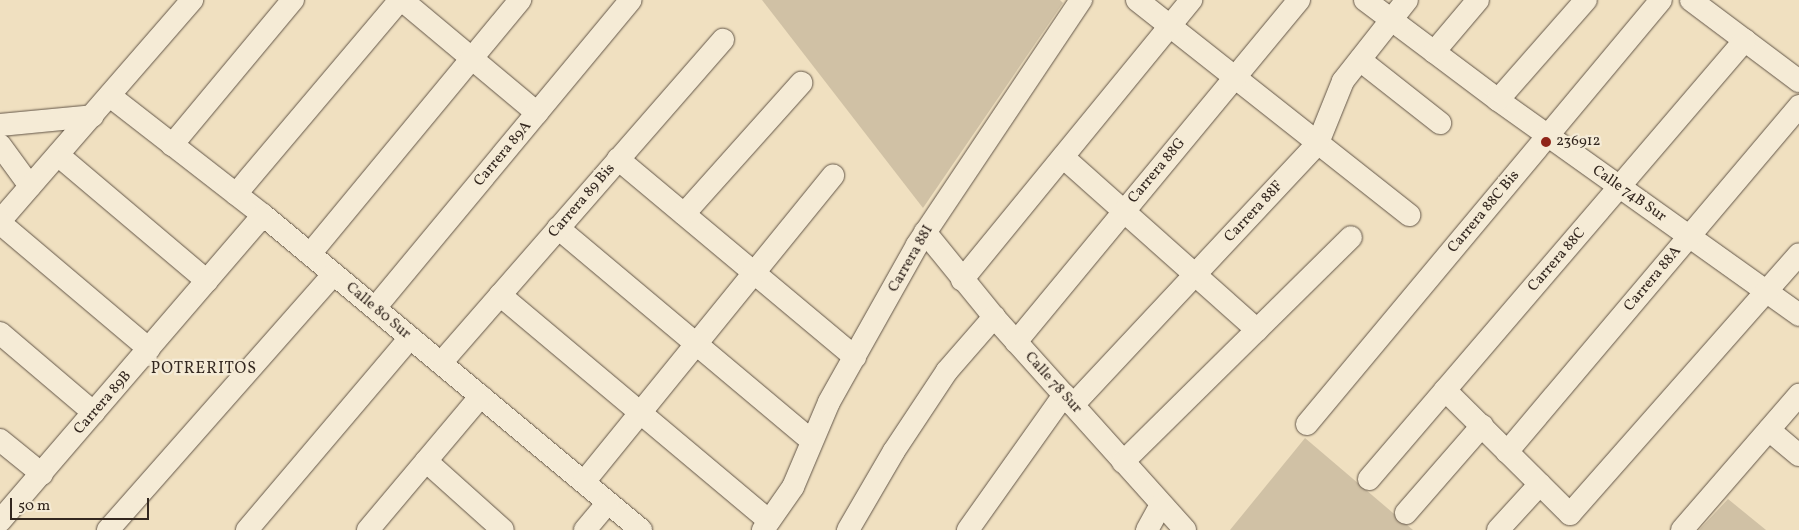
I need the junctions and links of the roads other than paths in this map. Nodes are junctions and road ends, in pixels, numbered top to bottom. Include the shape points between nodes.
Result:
1 (192, 0) edge
2 (293, 0) edge
3 (401, 0) edge
4 (520, 0) edge
5 (631, 0) edge
6 (1081, 0) edge
7 (1137, 0) edge
8 (1191, 0) edge
9 (1299, 0) edge
10 (1365, 0) edge
11 (1408, 0) edge
12 (1478, 0) edge
13 (1586, 0) edge
14 (1662, 0) edge
15 (1691, 0) edge
16 (1391, 20) junction
17 (1170, 26) junction
18 (723, 40) dead end
19 (1745, 40) junction
20 (1434, 52) junction
21 (472, 58) junction
22 (1360, 60) junction
23 (1235, 77) junction
24 (1799, 80) edge
25 (801, 83) dead end
26 (110, 96) junction
27 (1498, 100) junction
28 (1799, 106) edge
29 (538, 112) junction
30 (93, 116) junction
31 (1440, 123) dead end
32 (0, 126) edge
33 (1548, 136) junction
34 (1318, 143) junction
35 (0, 145) edge
36 (172, 145) junction
37 (58, 155) junction
38 (1063, 157) junction
39 (618, 159) junction
40 (833, 176) dead end
41 (30, 186) junction
42 (1619, 187) junction
43 (236, 194) junction
44 (1124, 211) junction
45 (684, 214) junction
46 (1409, 214) dead end
47 (263, 215) junction
48 (0, 222) edge
49 (558, 228) junction
50 (925, 232) junction
51 (1689, 236) junction
52 (1351, 237) dead end
53 (310, 254) junction
54 (1799, 254) edge
55 (755, 273) junction
56 (334, 274) junction
57 (1195, 275) junction
58 (962, 280) junction
59 (207, 281) junction
60 (1767, 292) junction
61 (500, 294) junction
62 (375, 308) junction
63 (1799, 315) edge
64 (994, 317) junction
65 (1257, 330) junction
66 (0, 333) edge
67 (410, 338) junction
68 (1016, 342) junction
69 (696, 344) junction
70 (149, 349) junction
71 (855, 357) junction
72 (441, 363) junction
73 (1445, 390) junction
74 (1799, 395) edge
75 (481, 396) junction
76 (1068, 400) junction
77 (94, 413) junction
78 (641, 413) junction
79 (1307, 424) dead end
80 (1482, 426) junction
81 (1769, 430) junction
82 (0, 440) edge
83 (812, 441) junction
84 (1508, 452) junction
85 (1799, 455) edge
86 (426, 461) junction
87 (1123, 462) junction
88 (42, 474) junction
89 (1369, 479) dead end
90 (584, 482) junction
91 (1540, 484) junction
92 (608, 503) junction
93 (1161, 504) junction
94 (1406, 513) dead end
95 (0, 521) edge
96 (765, 528) edge
97 (371, 529) edge
98 (108, 530) edge
99 (246, 530) edge
100 (503, 530) edge
101 (585, 530) edge
102 (641, 530) edge
103 (848, 530) edge
104 (968, 530) edge
105 (1147, 530) edge
106 (1185, 530) edge
107 (1498, 530) edge
108 (1682, 530) edge

1 - 26 street
2 - 36 street
3 - 21 street
3 - 43 street
4 - 21 street
5 - 29 street, Carrera 89A
6 - 50 street, Carrera 88I
7 - 17 street
8 - 17 street
9 - 23 street, Carrera 88G
10 - 16 street, Calle 74B Sur
11 - 16 street, Carrera 88F
12 - 20 street
13 - 27 street
14 - 33 street, Carrera 88C Bis
15 - 19 street
16 - 20 street, Calle 74B Sur
16 - 22 street, Carrera 88F
17 - 23 street
17 - 38 street
18 - 39 street, Carrera 89 Bis
19 - 24 street
19 - 42 street, Carrera 88C
20 - 27 street, Calle 74B Sur
21 - 29 street
21 - 53 street
22 - 31 street
22 - 34 street, Carrera 88F via 1343,81
23 - 34 street
23 - 44 street, Carrera 88G
25 - 45 street
26 - 30 street
26 - 36 street, Calle 80 Sur
27 - 33 street, Calle 74B Sur
28 - 51 street, Carrera 88A
29 - 62 street, Carrera 89A
30 - 32 street
30 - 37 street
33 - 42 street, Calle 74B Sur
33 - 79 street, Carrera 88C Bis
34 - 46 street
34 - 57 street, Carrera 88F
35 - 41 street
36 - 43 street, Calle 80 Sur
37 - 41 street
37 - 59 street
38 - 44 street
38 - 58 street
39 - 45 street
39 - 49 street, Carrera 89 Bis
40 - 55 street
41 - 48 street
42 - 51 street, Calle 74B Sur
42 - 73 street, Carrera 88C
43 - 47 street, Calle 80 Sur
44 - 57 street
44 - 68 street, Carrera 88G
45 - 55 street
47 - 53 street, Calle 80 Sur
47 - 59 street, Carrera 89B
48 - 70 street
49 - 61 street, Carrera 89 Bis
49 - 69 street
50 - 58 street, Calle 78 Sur
50 - 71 street, Carrera 88I
51 - 60 street, Calle 74B Sur
51 - 84 street, Carrera 88A
52 - 65 street
53 - 56 street, Calle 80 Sur
54 - 60 street
55 - 69 street
55 - 71 street
56 - 62 street, Calle 80 Sur
56 - 98 street
57 - 65 street
57 - 76 street, Carrera 88F
58 - 64 street, Calle 78 Sur
59 - 70 street, Carrera 89B
60 - 63 street, Calle 74B Sur
60 - 91 street via 1570,514
61 - 72 street, Carrera 89 Bis
61 - 78 street
62 - 67 street, Calle 80 Sur
64 - 68 street, Calle 78 Sur
64 - 103 street via 947,371 894,451
65 - 87 street
66 - 77 street
67 - 72 street, Calle 80 Sur
67 - 99 street
68 - 76 street, Calle 78 Sur
69 - 78 street
69 - 83 street
70 - 77 street, Carrera 89B
71 - 83 street, Carrera 88I via 829,402
72 - 75 street, Calle 80 Sur
73 - 80 street
73 - 89 street, Carrera 88C
74 - 81 street
75 - 86 street
75 - 90 street, Calle 80 Sur
76 - 87 street, Calle 78 Sur
76 - 104 street, Carrera 88F
77 - 88 street, Carrera 89B
78 - 90 street
78 - 96 street
80 - 84 street
80 - 94 street
81 - 85 street
81 - 108 street
82 - 88 street
83 - 96 street, Carrera 88I via 793,487
84 - 91 street
86 - 97 street
86 - 100 street
87 - 93 street, Calle 78 Sur
88 - 95 street, Carrera 89B
90 - 92 street, Calle 80 Sur
91 - 107 street
92 - 101 street
92 - 102 street, Calle 80 Sur
93 - 105 street
93 - 106 street, Calle 78 Sur

